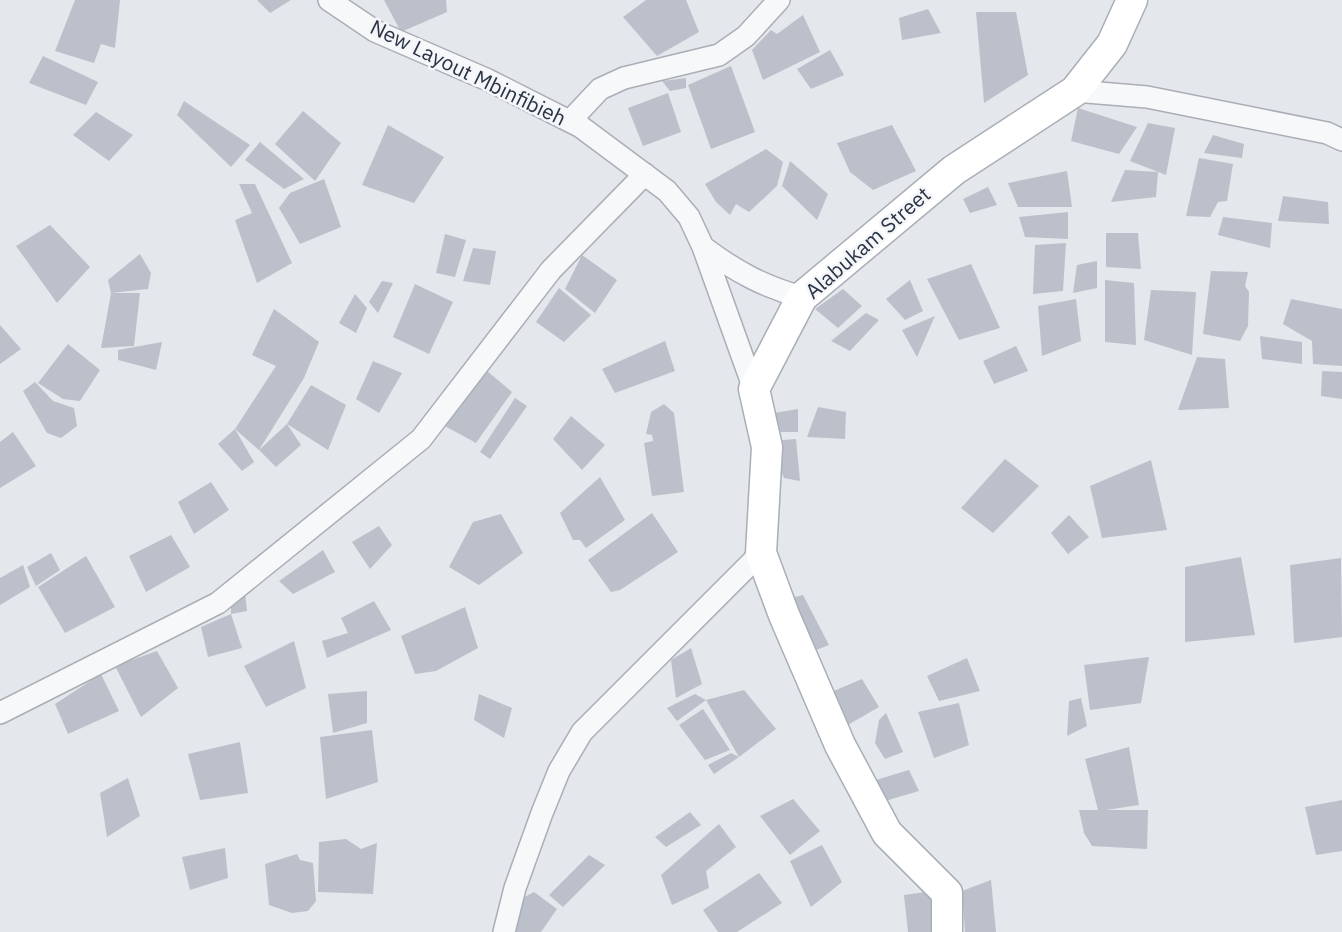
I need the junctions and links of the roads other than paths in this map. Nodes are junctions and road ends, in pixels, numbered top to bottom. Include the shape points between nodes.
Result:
1 (328, 0) edge
2 (779, 0) edge
3 (1132, 0) edge
4 (1075, 91) junction
5 (570, 121) junction
6 (1342, 140) edge
7 (645, 174) junction
8 (703, 247) junction
9 (803, 297) junction
10 (754, 389) junction
11 (761, 553) junction
12 (0, 713) edge
13 (504, 932) edge
14 (947, 932) edge

1 - 5 street, New Layout Mbinfibieh via 375,31
2 - 5 street via 746,36 719,55 624,78 600,89
3 - 4 street, Alabukam Street via 1112,44
4 - 6 street via 1147,97
4 - 9 street, Alabukam Street via 954,170
5 - 7 street, New Layout Mbinfibieh
7 - 8 street, New Layout Mbinfibieh via 690,217
7 - 12 street via 551,270 421,439 218,603
8 - 9 street via 742,275
8 - 10 street, New Layout Mbinfibieh
9 - 10 street, Alabukam Street
10 - 11 street via 767,447
11 - 13 street via 582,732 542,813
11 - 14 street via 840,745 887,833 947,893

